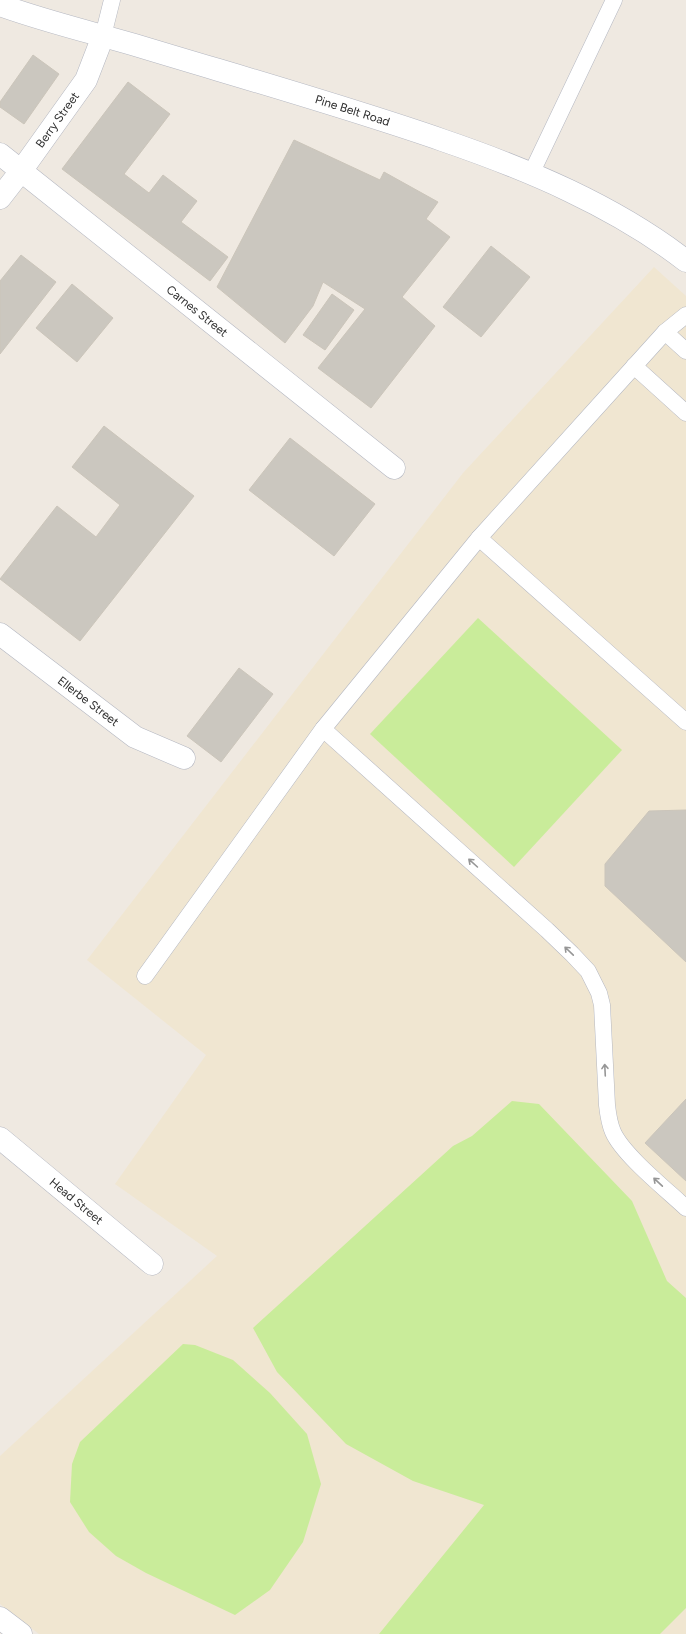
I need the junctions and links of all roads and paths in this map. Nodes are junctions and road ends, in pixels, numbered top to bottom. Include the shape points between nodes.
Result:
1 (112, 0) edge
2 (614, 0) edge
3 (0, 5) edge
4 (103, 36) junction
5 (0, 154) edge
6 (21, 171) junction
7 (532, 174) junction
8 (0, 198) edge
9 (686, 262) edge
10 (686, 315) edge
11 (664, 332) junction
12 (686, 351) edge
13 (634, 366) junction
14 (686, 413) edge
15 (394, 468) dead end
16 (479, 538) junction
17 (0, 634) edge
18 (686, 722) edge
19 (324, 729) junction
20 (184, 758) dead end
21 (144, 976) dead end
22 (0, 1138) edge
23 (686, 1208) edge
24 (152, 1264) dead end
25 (0, 1618) edge
26 (20, 1634) edge

1 - 4 lane
2 - 7 lane
3 - 4 street, Pine Belt Road
4 - 6 street, Berry Street via 86,80
4 - 7 street, Pine Belt Road via 391,123
5 - 6 street, Carnes Street
6 - 8 street, Berry Street
6 - 15 street, Carnes Street
7 - 9 street, Pine Belt Road via 632,225
10 - 11 lane
11 - 12 lane
11 - 13 lane
13 - 14 lane
13 - 16 lane
16 - 18 lane
16 - 19 lane
17 - 20 street, Ellerbe Street via 135,737
19 - 21 lane
23 -> 19 lane via 632,1158 613,1133 608,1120 602,1005 595,982 588,971 547,930
22 - 24 street, Head Street
25 - 26 street

